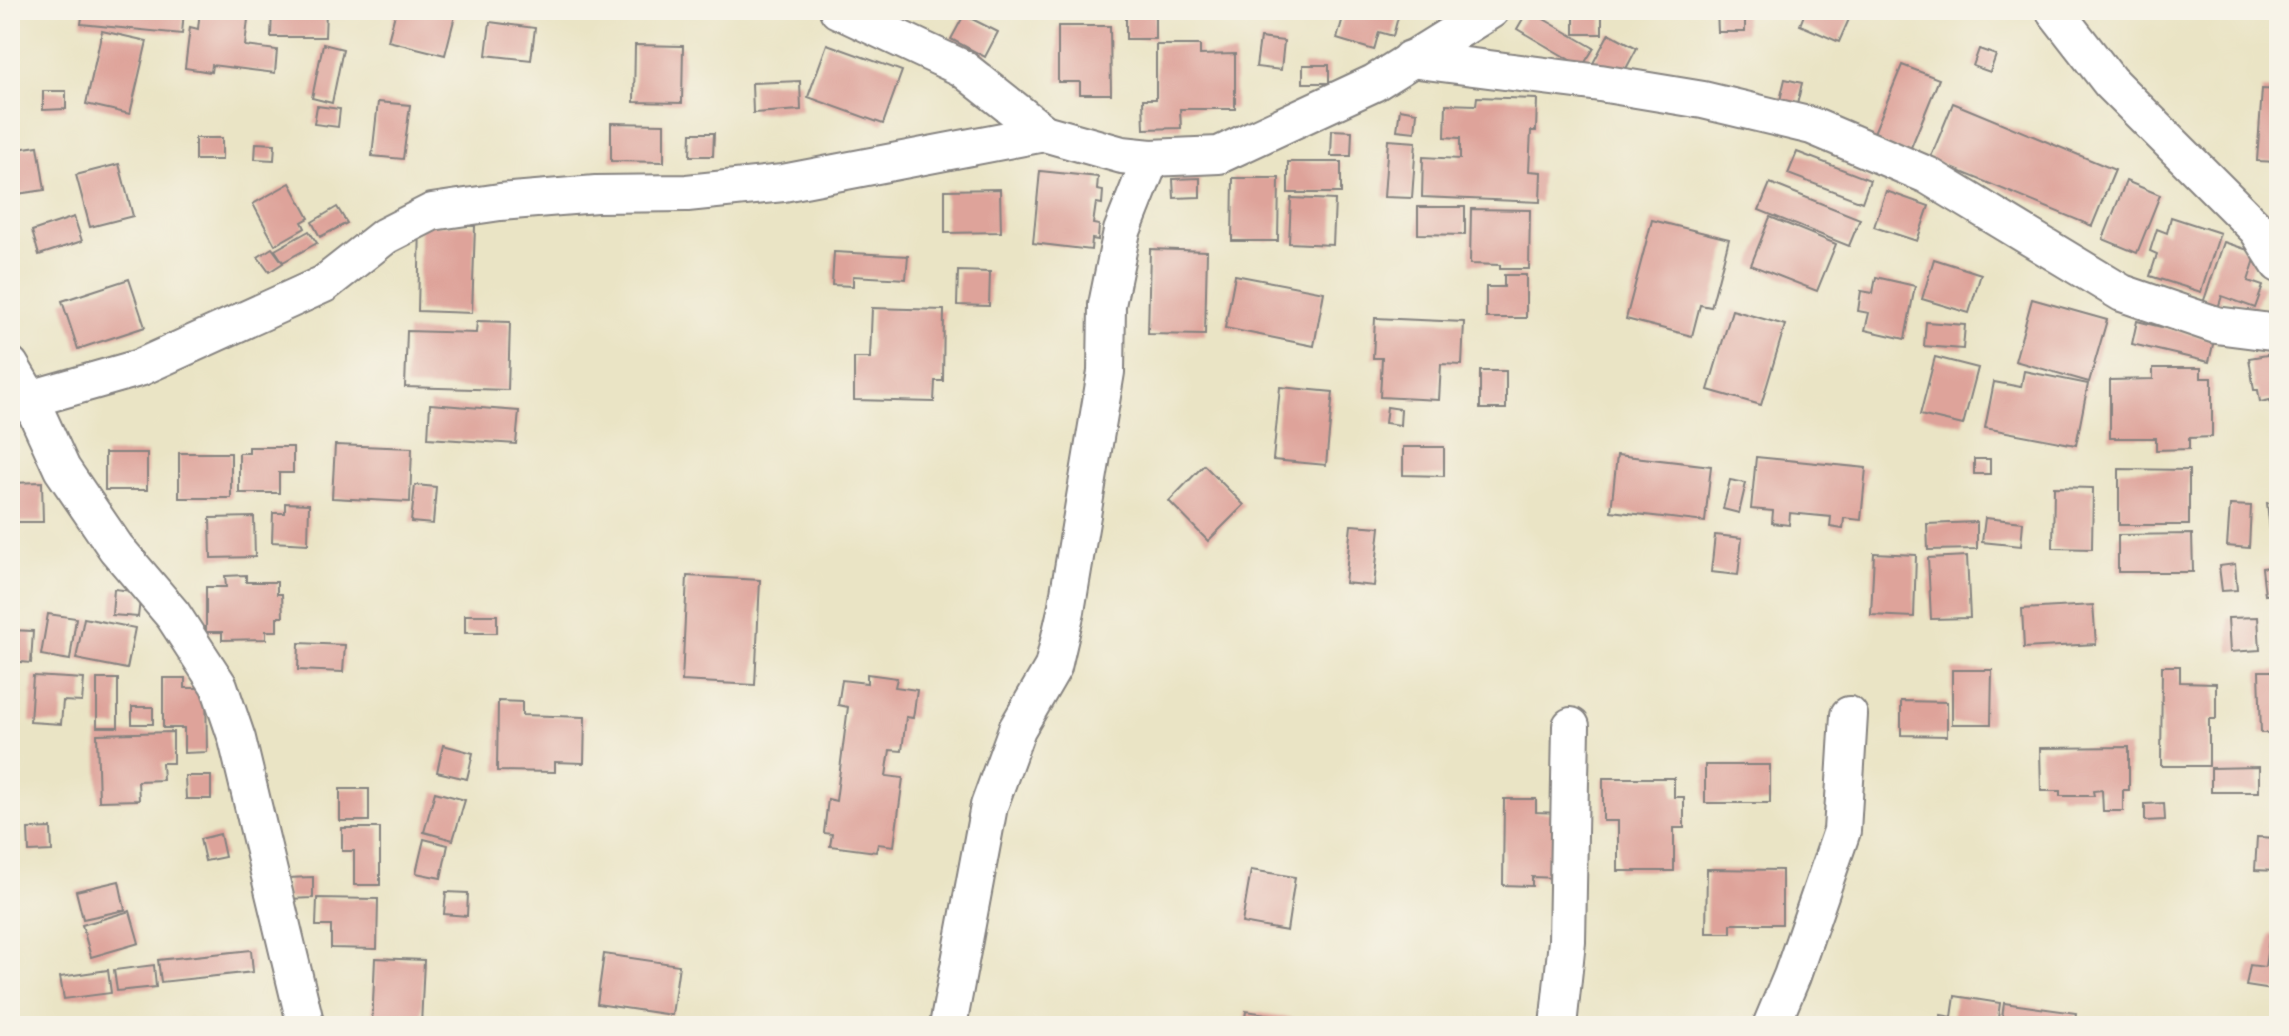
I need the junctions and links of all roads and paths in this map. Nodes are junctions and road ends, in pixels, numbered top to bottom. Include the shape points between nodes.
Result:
1 (838, 10) edge
2 (2054, 10) edge
3 (1478, 13) edge
4 (1410, 59) junction
5 (1044, 133) junction
6 (1151, 158) junction
7 (2279, 264) edge
8 (2279, 333) edge
9 (10, 365) edge
10 (20, 400) edge
11 (1849, 715) dead end
12 (1571, 726) dead end
13 (306, 1026) edge
14 (948, 1026) edge
15 (1558, 1026) edge
16 (1771, 1026) edge

1 - 5 street via 962,68
2 - 7 street via 2110,82 2257,229
3 - 4 street
4 - 6 street via 1374,83 1219,155
4 - 8 street via 1703,100 1812,126 1927,175 2122,293 2216,325
5 - 6 street
5 - 10 street via 783,183 687,193 596,194 432,212 385,236 324,284 139,368
6 - 14 street via 1122,231 1107,305 1106,372 1053,667 1017,729 989,806
9 - 10 street
10 - 13 street via 116,548 173,615 219,686 237,739
11 - 16 street via 1842,831
12 - 15 street via 1567,941

